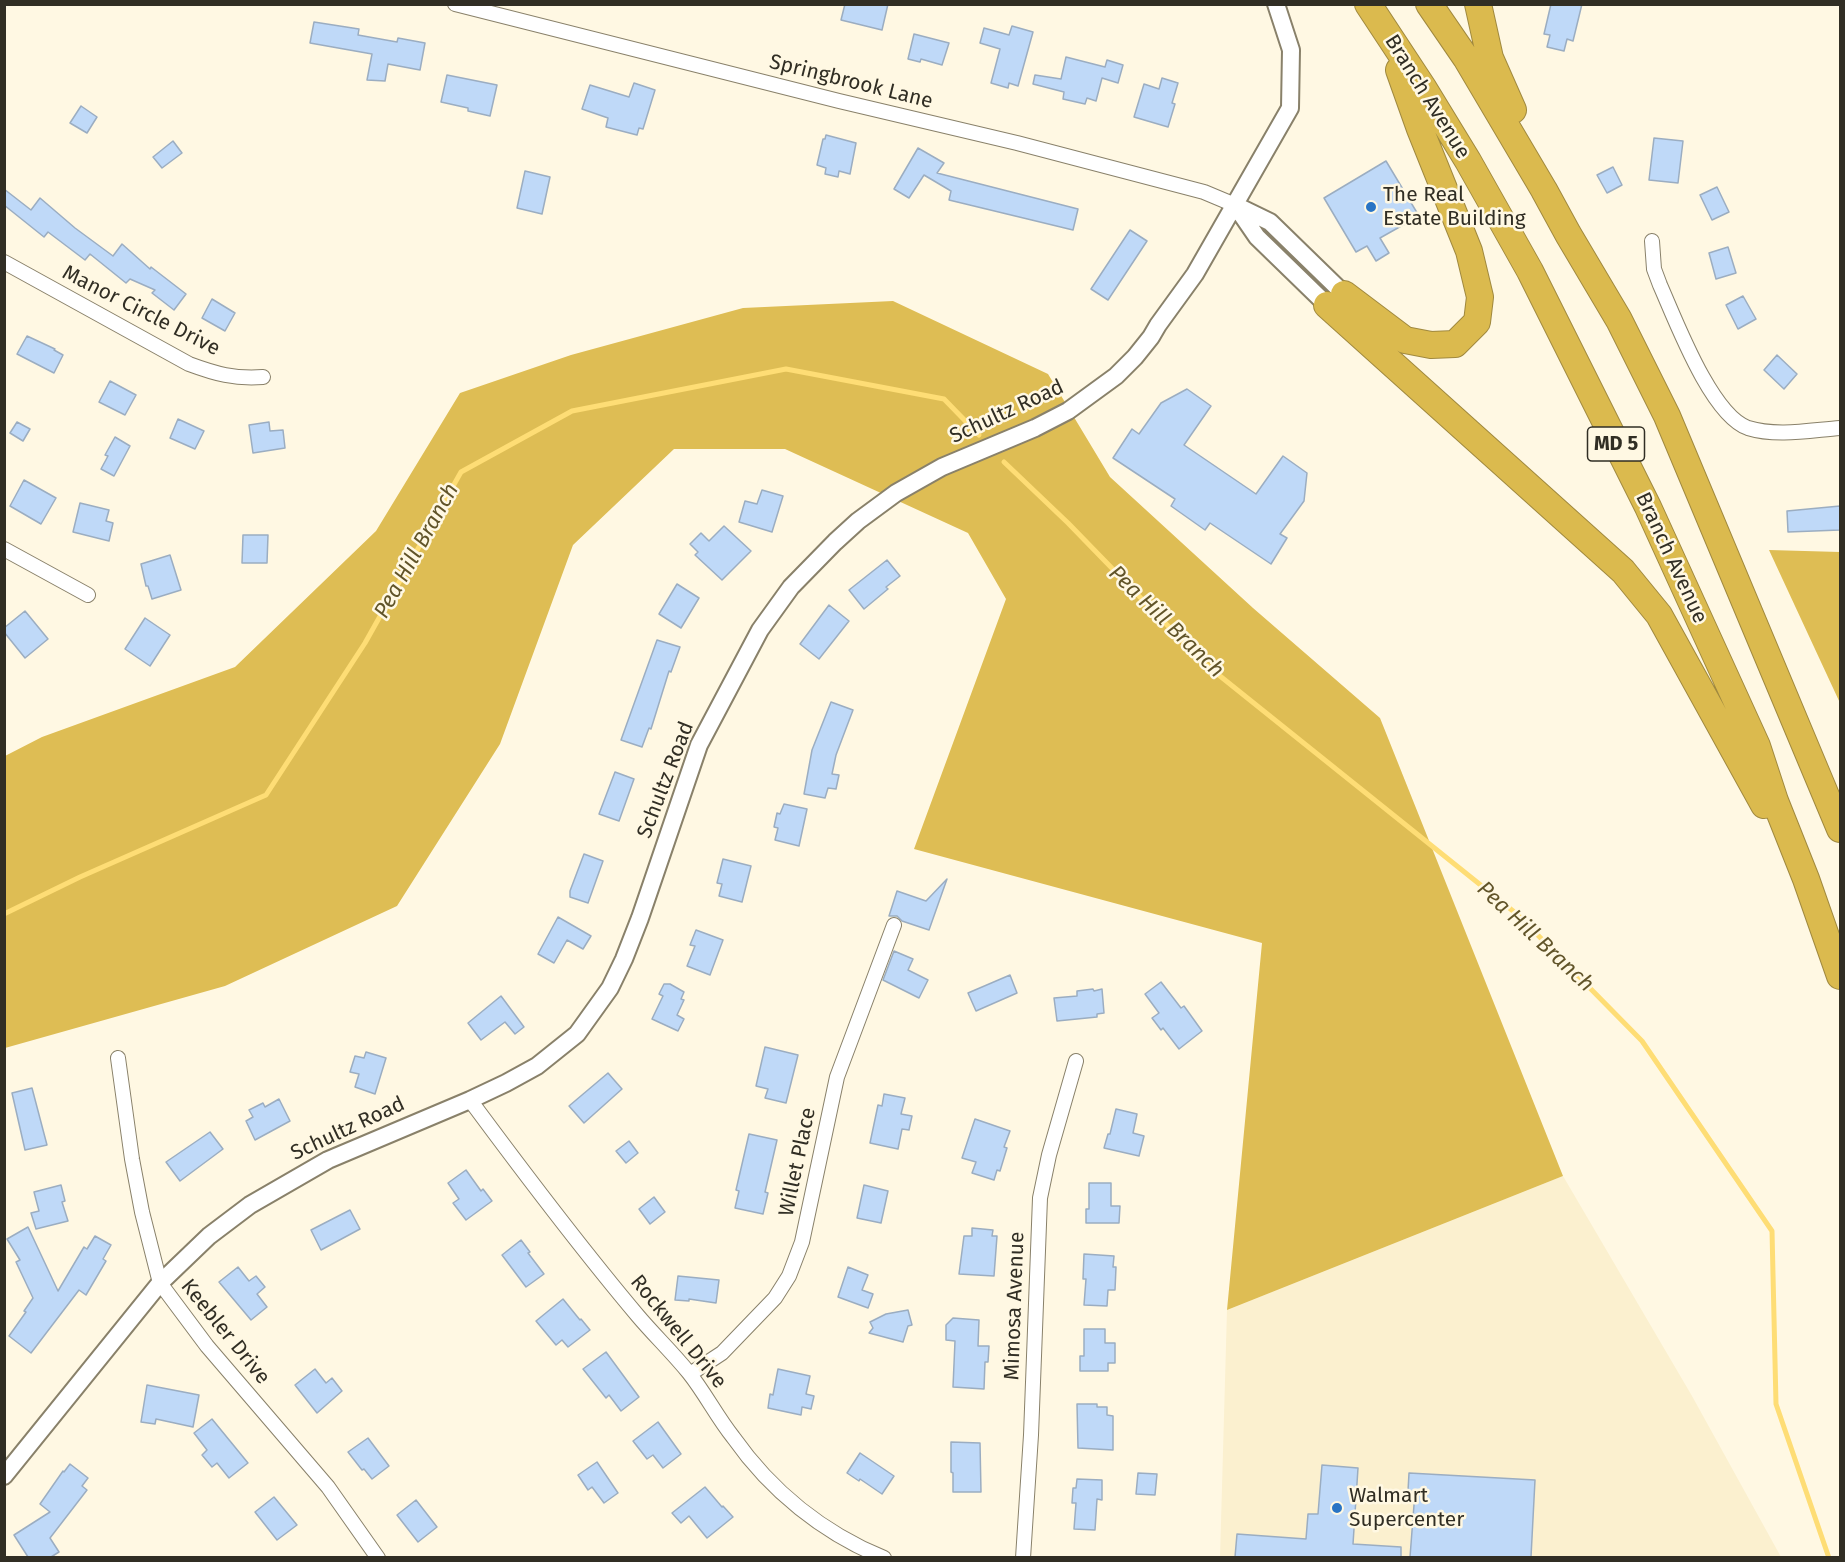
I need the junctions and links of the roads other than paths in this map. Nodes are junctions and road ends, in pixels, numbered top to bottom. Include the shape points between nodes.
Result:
1 (455, 4) edge
2 (1276, 4) edge
3 (1368, 4) edge
4 (1429, 4) edge
5 (1478, 4) edge
6 (1385, 30) junction
7 (1235, 205) junction
8 (1568, 234) junction
9 (1652, 241) dead end
10 (4, 262) edge
11 (1335, 299) junction
12 (263, 377) dead end
13 (1836, 429) edge
14 (4, 549) edge
15 (88, 595) dead end
16 (1840, 829) edge
17 (1806, 879) junction
18 (894, 925) dead end
19 (1840, 976) edge
20 (118, 1058) dead end
21 (1076, 1060) dead end
22 (470, 1100) junction
23 (160, 1284) junction
24 (690, 1374) junction
25 (4, 1476) edge
26 (378, 1557) edge
27 (884, 1557) edge
28 (1023, 1557) edge

1 - 7 street, Springbrook Lane via 1017,143 1204,192
2 - 7 street, Schultz Road via 1291,50 1290,108
3 - 6 highway, Branch Avenue / MD 5
4 - 8 highway, MD 5 via 1466,58
5 - 8 highway via 1490,58
6 - 11 highway via 1469,251 1480,297 1477,322 1455,344 1423,344 1406,340
6 - 17 highway, Branch Avenue / MD 5 via 1468,161 1530,271 1648,507 1757,746
7 - 11 street via 1257,237
7 - 22 street, Schultz Road via 1196,274 1151,337 1116,376 1068,411 1035,429 910,484 858,521 791,587 751,646 699,745 640,918 610,988 578,1034 559,1050 537,1066
8 - 16 highway, MD 5 via 1667,416
9 - 13 street via 1654,269 1660,285 1707,384 1729,415 1742,425 1763,430
10 - 12 street, Manor Circle Drive via 189,364 240,378
11 - 17 highway via 1623,571 1659,615
14 - 15 street
17 - 19 highway, Branch Avenue / MD 5
18 - 24 street, Willet Place via 837,1077 802,1242 789,1276 775,1298 722,1353
20 - 23 street, Keebler Drive via 132,1159
21 - 28 street, Mimosa Avenue via 1040,1198
22 - 23 street, Schultz Road via 328,1160 289,1181 209,1236
22 - 24 street, Rockwell Drive via 638,1317
23 - 25 street, Schultz Road
23 - 26 street, Keebler Drive via 207,1346 328,1486
24 - 27 street, Rockwell Drive via 733,1439 770,1482 816,1521

